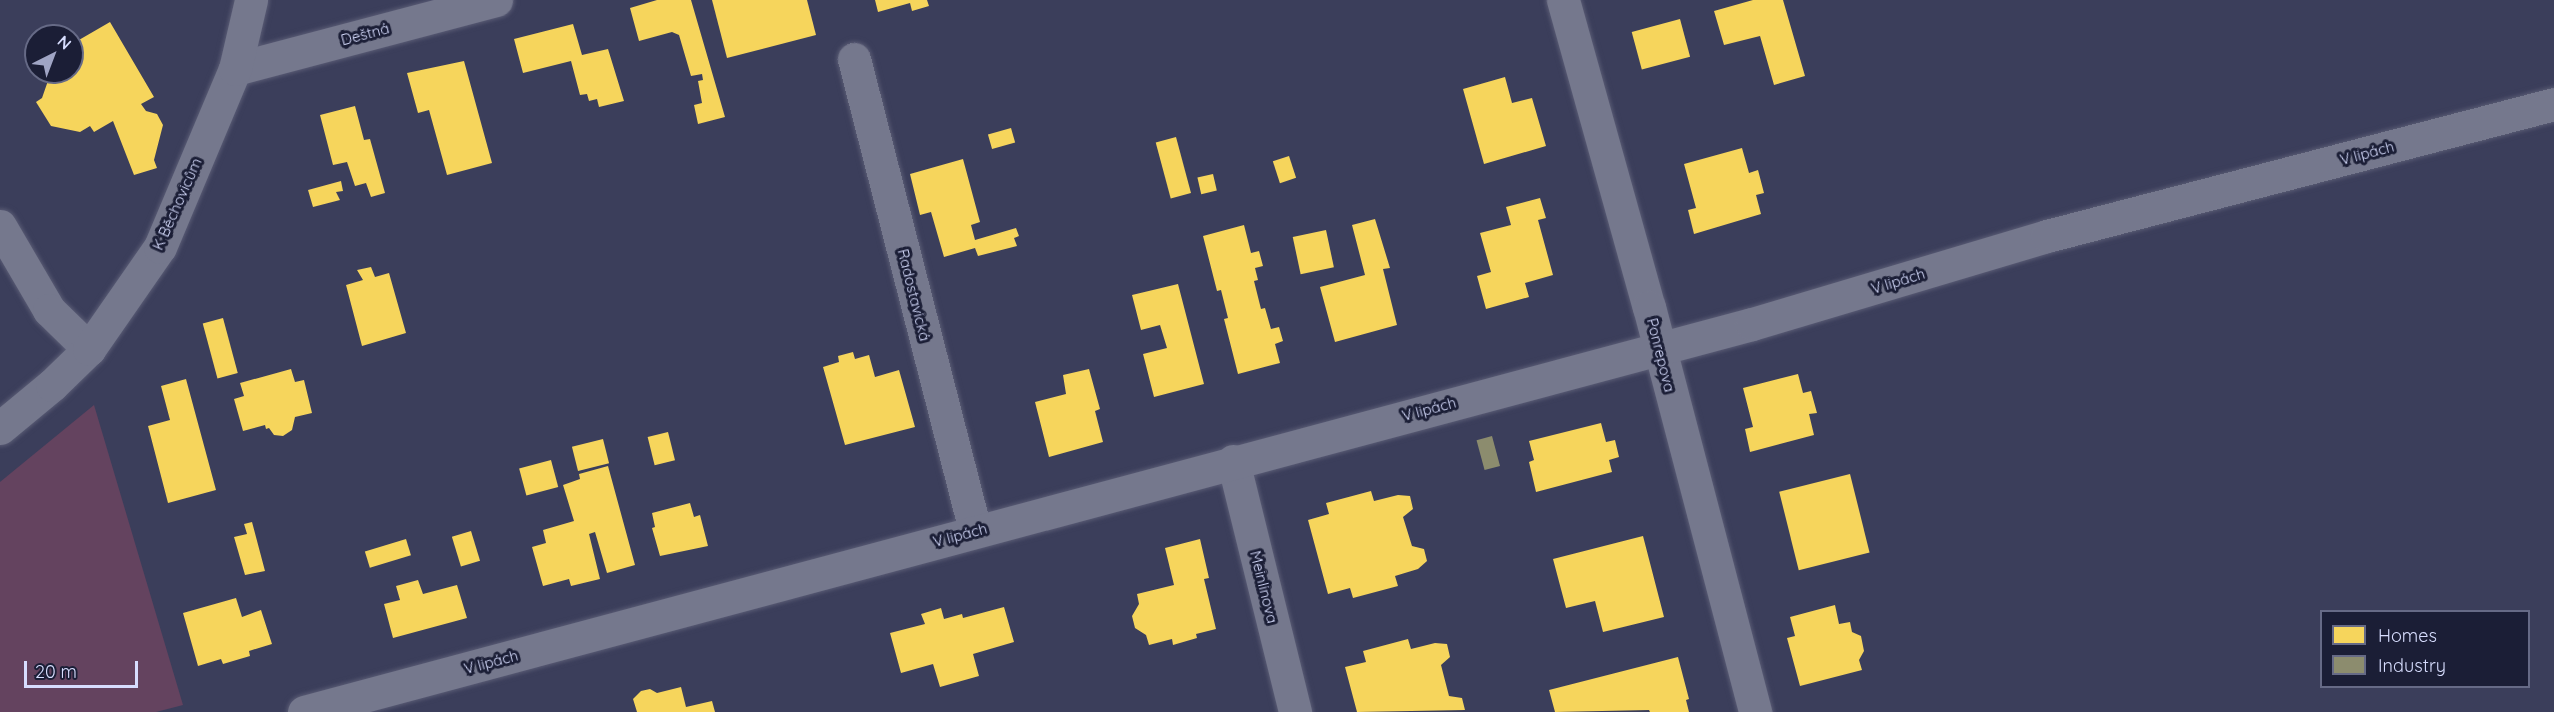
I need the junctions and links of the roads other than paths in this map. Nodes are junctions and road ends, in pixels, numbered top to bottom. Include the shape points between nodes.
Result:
1 (251, 0) edge
2 (496, 0) edge
3 (1563, 0) edge
4 (854, 59) dead end
5 (235, 69) junction
6 (2554, 104) edge
7 (0, 226) edge
8 (88, 349) junction
9 (1659, 349) junction
10 (0, 428) edge
11 (1233, 461) junction
12 (975, 531) junction
13 (304, 712) edge
14 (1295, 712) edge
15 (1755, 712) edge

1 - 5 street, K Běchovicům
2 - 5 street, Deštná
3 - 9 street, Ponrepova
4 - 12 street, Radostavická
5 - 8 street, K Běchovicům via 160,247
6 - 9 street, V lipách via 2047,236
7 - 8 street via 50,310
8 - 10 street, K Běchovicům
9 - 11 street, V lipách
9 - 15 street, Ponrepova
11 - 12 street, V lipách
11 - 14 street, Meinlinova
12 - 13 street, V lipách

